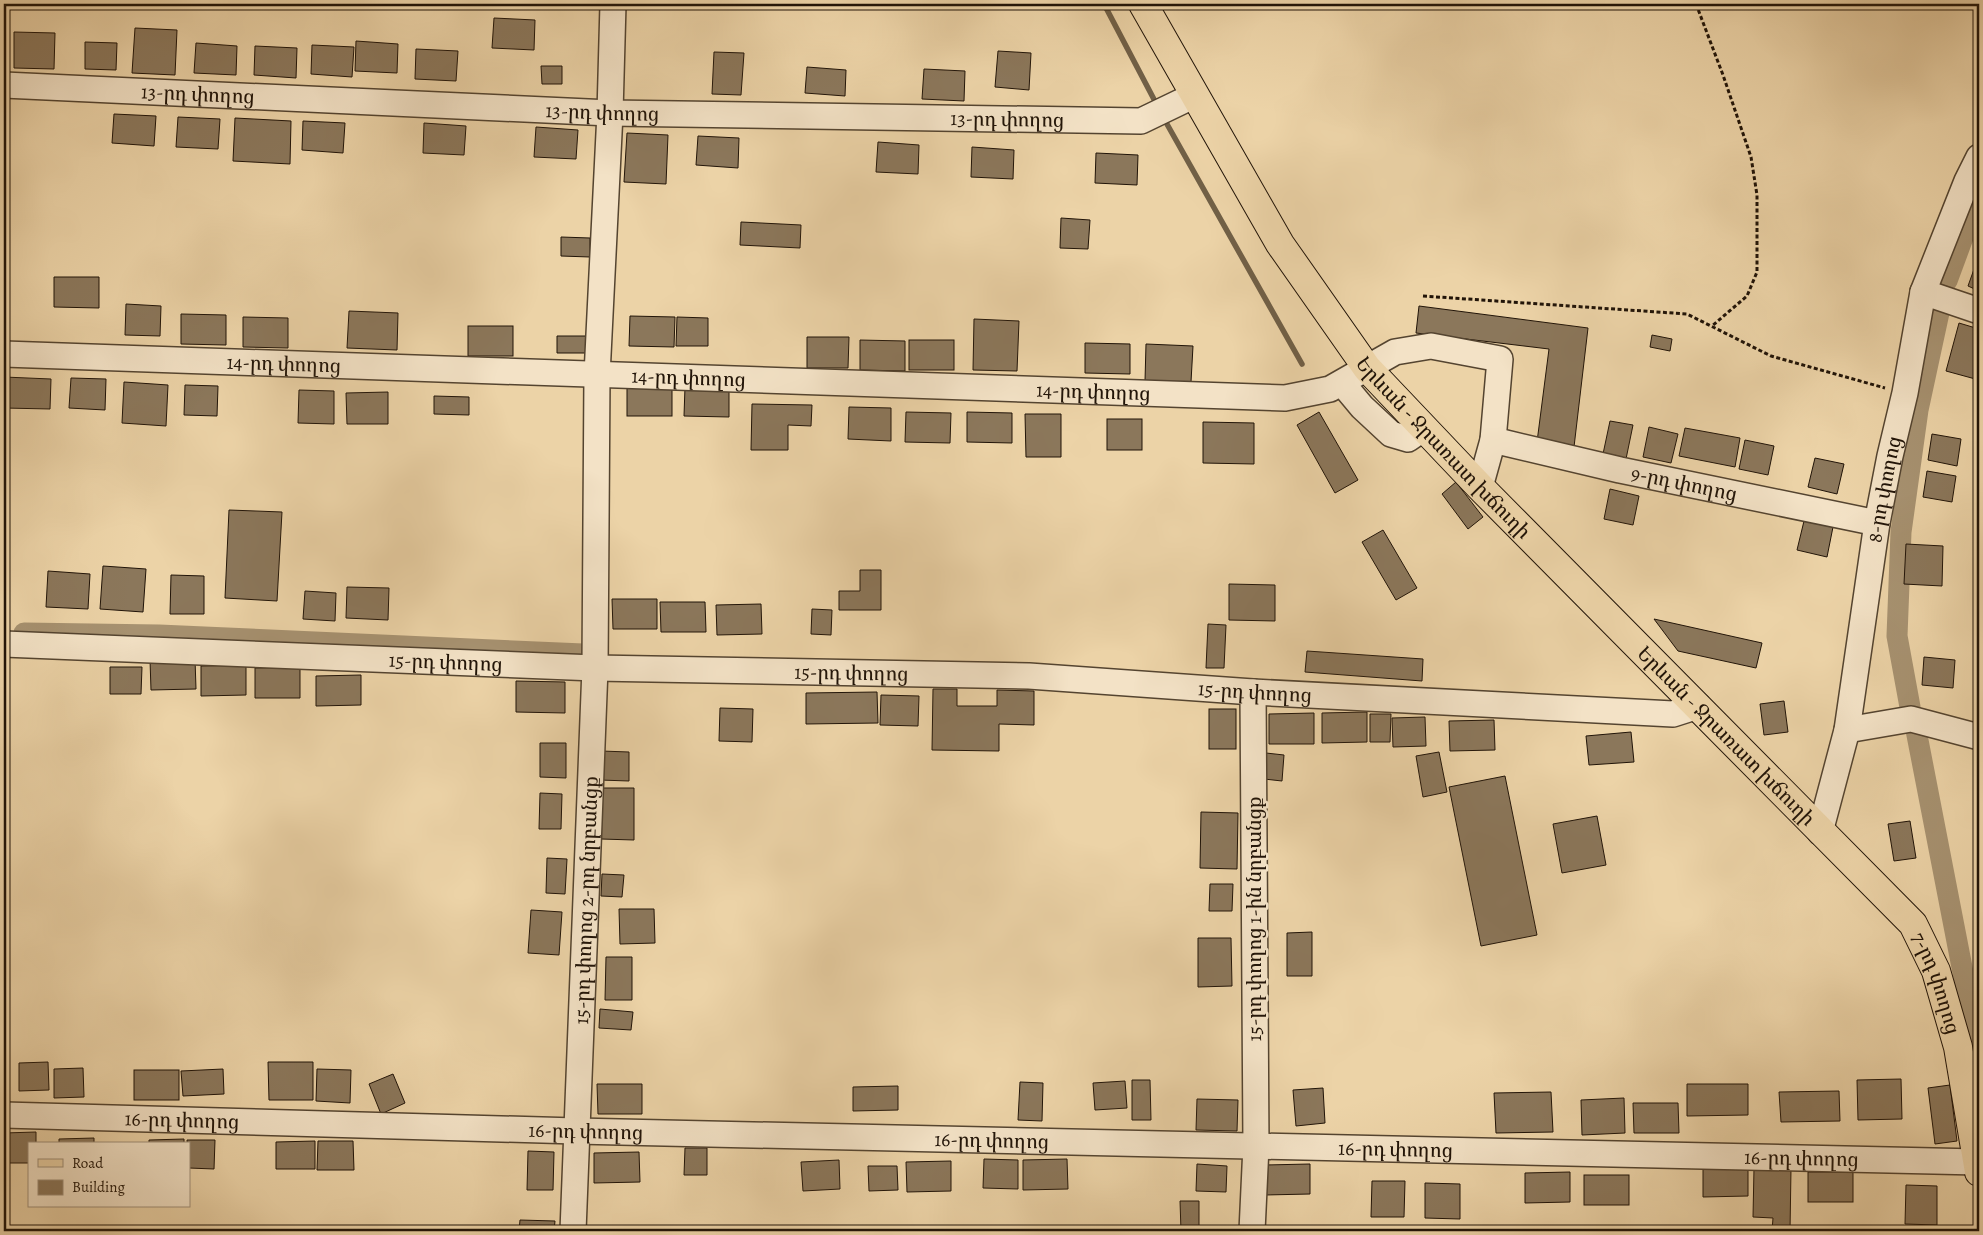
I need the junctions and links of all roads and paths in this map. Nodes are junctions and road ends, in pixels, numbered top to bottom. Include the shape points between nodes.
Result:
1 (613, 4) edge
2 (1143, 4) edge
3 (1696, 4) edge
4 (4, 85) edge
5 (1195, 95) junction
6 (610, 113) junction
7 (1979, 157) edge
8 (1923, 292) junction
9 (1423, 296) dead end
10 (1979, 311) edge
11 (1712, 326) junction
12 (4, 354) edge
13 (1367, 368) junction
14 (597, 375) junction
15 (1342, 383) junction
16 (1905, 393) junction
17 (1424, 428) junction
18 (1493, 440) junction
19 (1480, 487) junction
20 (1877, 523) junction
21 (4, 644) edge
22 (595, 668) junction
23 (1253, 692) junction
24 (1698, 706) junction
25 (1848, 730) junction
26 (1979, 737) edge
27 (1820, 832) junction
28 (4, 1115) edge
29 (576, 1131) junction
30 (1256, 1146) junction
31 (1979, 1167) edge
32 (573, 1231) edge
33 (1252, 1231) edge

1 - 6 street, 15-րդ փողոց 2-րդ նրբանցք
2 - 5 main road, Երևան - Ջրառատ խճուղի
3 - 11 path via 1751,157 1757,196 1757,272 1747,296
4 - 6 street, 13-րդ փողոց
5 - 6 street, 13-րդ փողոց via 1140,121
5 - 13 main road, Երևան - Ջրառատ խճուղի via 1280,244
6 - 14 street, 15-րդ փողոց 2-րդ նրբանցք
7 - 8 street, 8-րդ փողոց
8 - 10 street
8 - 16 street, 8-րդ փողոց
9 - 11 path via 1687,314
11 - 16 path via 1771,356
12 - 14 street, 14-րդ փողոց
13 - 15 street, 14-րդ փողոց
13 - 17 main road, Երևան - Ջրառատ խճուղի
13 - 18 street, 14-րդ փողոց via 1396,352 1431,346 1500,359
14 - 15 street, 14-րդ փողոց via 1285,398 1330,389
14 - 22 street, 15-րդ փողոց 2-րդ նրբանցք
15 - 17 street via 1362,408 1391,434 1408,440
16 - 20 street, 8-րդ փողոց
17 - 19 main road, Երևան - Ջրառատ խճուղի
18 - 19 street
18 - 20 street, 9-րդ փողոց
19 - 24 main road, Երևան - Ջրառատ խճուղի
20 - 25 street, 8-րդ փողոց
21 - 22 street, 15-րդ փողոց
22 - 23 street, 15-րդ փողոց via 1030,676
22 - 29 street, 15-րդ փողոց 2-րդ նրբանցք
23 - 24 street, 15-րդ փողոց via 1673,714
23 - 30 street, 15-րդ փողոց 1-ին նրբանցք
24 - 27 main road, Երևան - Ջրառատ խճուղի
25 - 26 street via 1911,719
25 - 27 street, 8-րդ փողոց
27 - 31 main road, 7-րդ փողոց via 1913,924 1932,963 1958,1047
28 - 29 street, 16-րդ փողոց
29 - 30 street, 16-րդ փողոց
29 - 32 street, 15-րդ փողոց 2-րդ նրբանցք
30 - 31 street, 16-րդ փողոց
30 - 33 street, 15-րդ փողոց 1-ին նրբանցք

